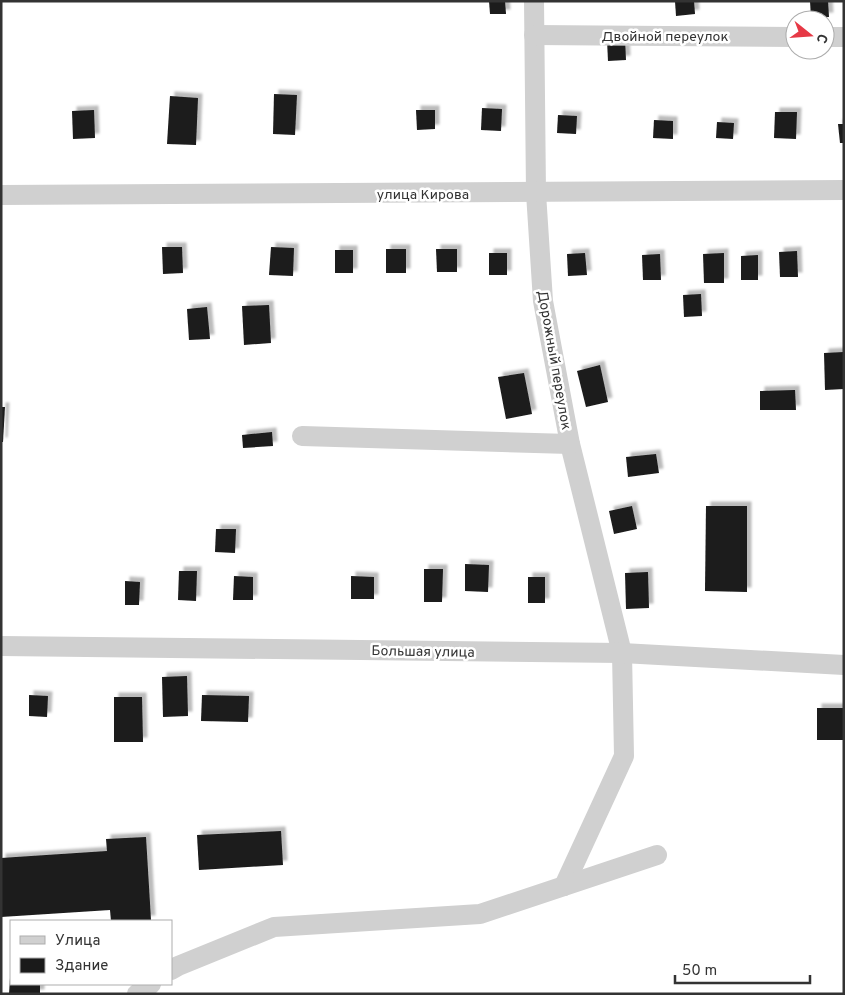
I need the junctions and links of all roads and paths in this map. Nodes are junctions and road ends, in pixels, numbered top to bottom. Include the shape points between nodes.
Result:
1 (534, 1) edge
2 (534, 35) junction
3 (785, 37) edge
4 (844, 190) edge
5 (536, 193) junction
6 (1, 195) edge
7 (302, 436) dead end
8 (570, 444) junction
9 (1, 646) edge
10 (622, 653) junction
11 (844, 665) edge
12 (657, 855) dead end
13 (564, 886) junction
14 (172, 969) edge
15 (150, 985) edge
16 (137, 994) edge

1 - 2 street, Дорожный переулок
2 - 3 street, Двойной переулок
2 - 5 street, Дорожный переулок
4 - 5 street, улица Кирова
5 - 6 street, улица Кирова
5 - 8 street, Дорожный переулок via 543,301
7 - 8 street
8 - 10 street, Дорожный переулок
9 - 10 street, Большая улица
10 - 11 street, Большая улица
10 - 13 street, Дорожный переулок via 624,756
12 - 13 street
13 - 14 street via 480,914 274,926
15 - 16 street

